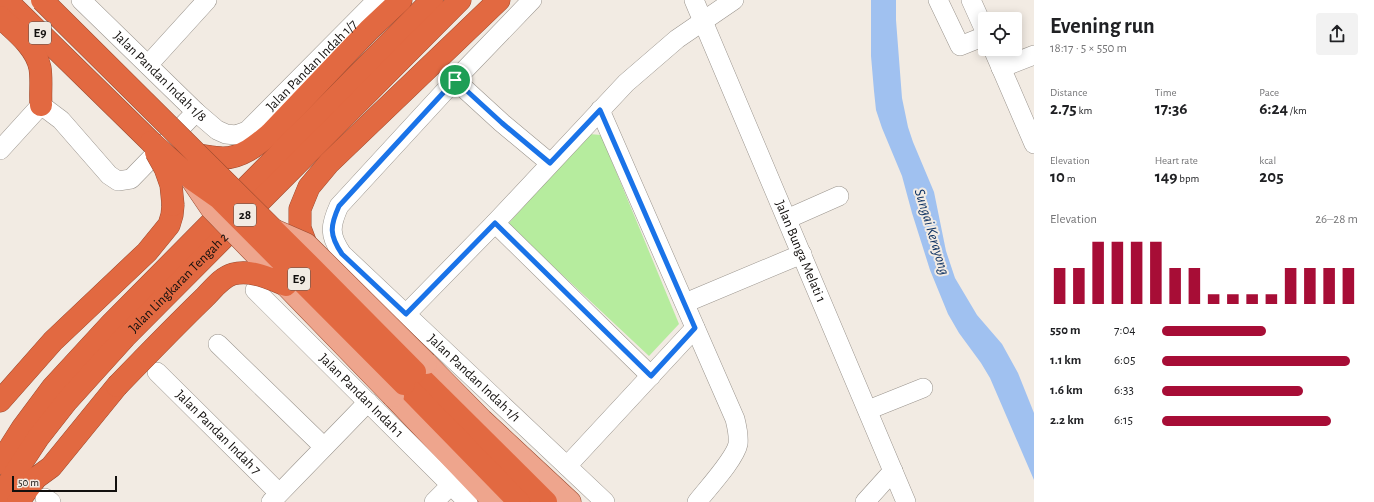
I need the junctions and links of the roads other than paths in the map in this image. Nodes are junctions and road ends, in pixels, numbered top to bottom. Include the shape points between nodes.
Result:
1 (6, 0) edge
2 (42, 0) edge
3 (81, 0) edge
4 (207, 0) edge
5 (377, 0) edge
6 (401, 0) edge
7 (432, 0) edge
8 (460, 0) edge
9 (499, 0) edge
10 (532, 0) edge
11 (694, 0) edge
12 (734, 0) edge
13 (938, 0) edge
14 (971, 0) edge
15 (978, 16) edge
16 (0, 17) edge
17 (703, 20) junction
18 (978, 39) edge
19 (1034, 55) edge
20 (996, 56) edge
21 (148, 65) junction
22 (1001, 68) junction
23 (455, 80) junction
24 (42, 105) junction
25 (600, 110) junction
26 (196, 112) junction
27 (247, 132) joint
28 (151, 142) junction
29 (1034, 144) edge
30 (0, 150) edge
31 (198, 155) junction
32 (550, 163) junction
33 (192, 179) junction
34 (839, 196) dead end
35 (787, 218) junction
36 (495, 223) junction
37 (274, 230) junction
38 (306, 244) junction
39 (342, 254) junction
40 (802, 254) junction
41 (286, 285) junction
42 (255, 290) dead end
43 (685, 303) junction
44 (406, 314) junction
45 (282, 317) junction
46 (695, 328) junction
47 (53, 341) junction
48 (218, 344) dead end
49 (157, 372) dead end
50 (651, 376) junction
51 (409, 379) junction
52 (0, 387) edge
53 (923, 388) dead end
54 (0, 401) edge
55 (368, 402) junction
56 (868, 410) junction
57 (324, 447) junction
58 (0, 463) edge
59 (567, 466) junction
60 (893, 471) junction
61 (43, 472) junction
62 (451, 485) junction
63 (0, 496) edge
64 (275, 497) edge
65 (43, 501) edge
66 (18, 502) edge
67 (434, 502) edge
68 (468, 502) edge
69 (494, 502) edge
70 (518, 502) edge
71 (546, 502) edge
72 (570, 502) edge
73 (605, 502) edge
74 (696, 502) edge
75 (865, 502) edge
76 (906, 502) edge

1 - 28 highway, E9
2 - 31 highway, E9, bridge
3 - 21 street, Jalan Pandan Indah 1/8
4 - 21 street
5 - 27 street, Jalan Pandan Indah 1/7
6 - 31 highway via 256,147 242,154 224,158
7 - 58 highway, Jalan Lingkaran Tengah 2 / 28 via 52,388
8 - 63 highway, Jalan Lingkaran Tengah 2 / 28 via 125,337 67,401 38,438
9 - 38 highway via 329,163 309,188 300,209 300,228
10 - 23 street, Jalan Pandan Indah 1/1
11 - 17 street, Jalan Bunga Melati 1
12 - 17 street
13 - 18 street via 960,46
14 - 15 street
16 - 24 highway via 35,54 40,67
17 - 25 street via 652,60
17 - 35 street, Jalan Bunga Melati 1
19 - 22 street
20 - 22 street
21 - 26 street, Jalan Pandan Indah 1/8
22 - 29 street
23 - 32 street
23 - 39 street, Jalan Pandan Indah 1/1 via 339,206 332,230 334,243
24 - 26 street via 61,120 109,175 118,181 131,179
24 - 30 street
25 - 32 street
25 - 43 street
26 - 27 street, Jalan Pandan Indah 1/8 via 217,130 226,134
28 - 33 highway, E9, bridge
28 - 47 highway, bridge via 171,185 173,205 169,225 147,252
31 - 37 highway, E9, bridge
32 - 36 street
33 - 41 main road, bridge via 211,208
33 - 51 highway, E9, bridge via 219,198
34 - 35 street
35 - 40 street, Jalan Bunga Melati 1
36 - 44 street
36 - 50 street
37 - 38 main road, bridge
37 - 51 highway, E9, bridge
38 - 51 main road, bridge
39 - 44 street, Jalan Pandan Indah 1/1
39 - 45 street
40 - 43 street
40 - 56 street, Jalan Bunga Melati 1
41 - 51 main road, bridge
41 - 61 highway, bridge via 255,274 233,274 226,278 117,386
42 - 45 street, Jalan Pandan Indah 1
43 - 46 street
44 - 59 street, Jalan Pandan Indah 1/1
45 - 55 street, Jalan Pandan Indah 1
46 - 50 street
46 - 74 street via 735,419 738,435 738,445 734,454
47 - 52 highway via 28,358
47 - 54 highway
48 - 57 street
49 - 64 street, Jalan Pandan Indah 7
50 - 59 street
51 - 69 main road
51 - 70 highway, E9
51 - 71 highway, E9
51 - 72 main road via 482,420
53 - 56 street
55 - 57 street
55 - 62 street, Jalan Pandan Indah 1
56 - 60 street, Jalan Bunga Melati 1
57 - 64 street
59 - 73 street, Jalan Pandan Indah 1/1
60 - 75 street
60 - 76 street, Jalan Bunga Melati 1
61 - 65 highway
61 - 66 highway
62 - 67 street
62 - 68 street, Jalan Pandan Indah 1

